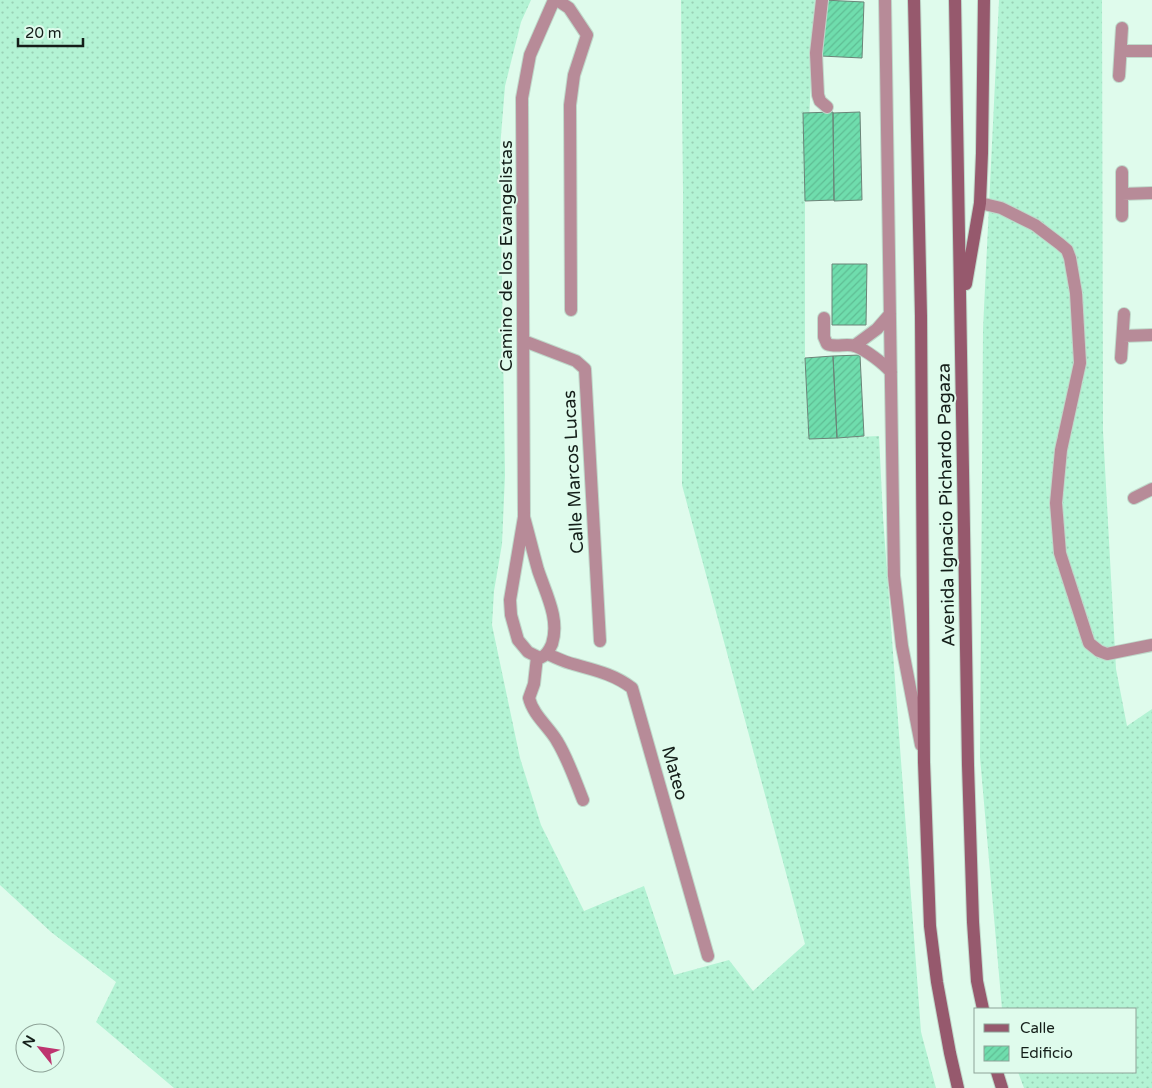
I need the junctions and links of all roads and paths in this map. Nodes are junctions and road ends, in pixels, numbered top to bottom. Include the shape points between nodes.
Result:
1 (555, 0) edge
2 (822, 0) edge
3 (885, 0) edge
4 (914, 0) edge
5 (955, 0) edge
6 (984, 0) edge
7 (1122, 28) dead end
8 (1121, 51) junction
9 (1152, 51) edge
10 (1120, 76) dead end
11 (827, 107) dead end
12 (1122, 172) dead end
13 (1152, 193) edge
14 (1122, 194) junction
15 (980, 203) junction
16 (1122, 216) dead end
17 (571, 310) dead end
18 (890, 314) junction
19 (961, 314) junction
20 (1124, 314) dead end
21 (824, 318) dead end
22 (1152, 335) edge
23 (1123, 336) junction
24 (524, 341) junction
25 (854, 346) junction
26 (1122, 358) dead end
27 (891, 372) junction
28 (1152, 489) edge
29 (1134, 498) dead end
30 (524, 517) junction
31 (600, 641) dead end
32 (1152, 645) edge
33 (542, 656) junction
34 (924, 762) junction
35 (583, 800) dead end
36 (708, 956) dead end
37 (983, 1008) edge
38 (997, 1073) edge
39 (958, 1088) edge
40 (1002, 1088) edge

1 - 17 street via 569,8 587,35 574,75 570,105
1 - 24 street, Camino de los Evangelistas via 530,55 522,98
2 - 11 street via 816,53 818,95
3 - 18 street, Avenida Ignacio Pichardo Pagaza
4 - 34 main road, Avenida Ignacio Pichardo Pagaza via 921,316
5 - 19 main road, Avenida Ignacio Pichardo Pagaza
6 - 15 main road
7 - 8 street
8 - 9 street
8 - 10 street
12 - 14 street
13 - 14 street
14 - 16 street
15 - 19 main road
15 - 32 street via 1001,208 1035,225 1060,244 1070,258 1076,293 1080,363 1061,450 1056,502 1060,553 1089,643 1107,654
18 - 25 street via 878,329
18 - 27 street, Avenida Ignacio Pichardo Pagaza
19 - 37 main road, Avenida Ignacio Pichardo Pagaza via 970,824 977,981
20 - 23 street
21 - 25 street via 827,344
22 - 23 street
23 - 26 street
24 - 30 street, Camino de los Evangelistas
24 - 31 street, Calle Marcos Lucas via 576,361 585,369
25 - 27 street via 877,359
27 - 34 street, Avenida Ignacio Pichardo Pagaza via 894,576 907,673
28 - 29 street
30 - 33 street, Camino de los Evangelistas via 555,627 554,636
30 - 33 street, Camino de los Evangelistas via 510,600 511,615 523,648
33 - 35 street via 530,703 557,740
33 - 36 street, Mateo via 604,672 632,688
34 - 39 main road, Avenida Ignacio Pichardo Pagaza via 930,926 940,999
38 - 40 main road

